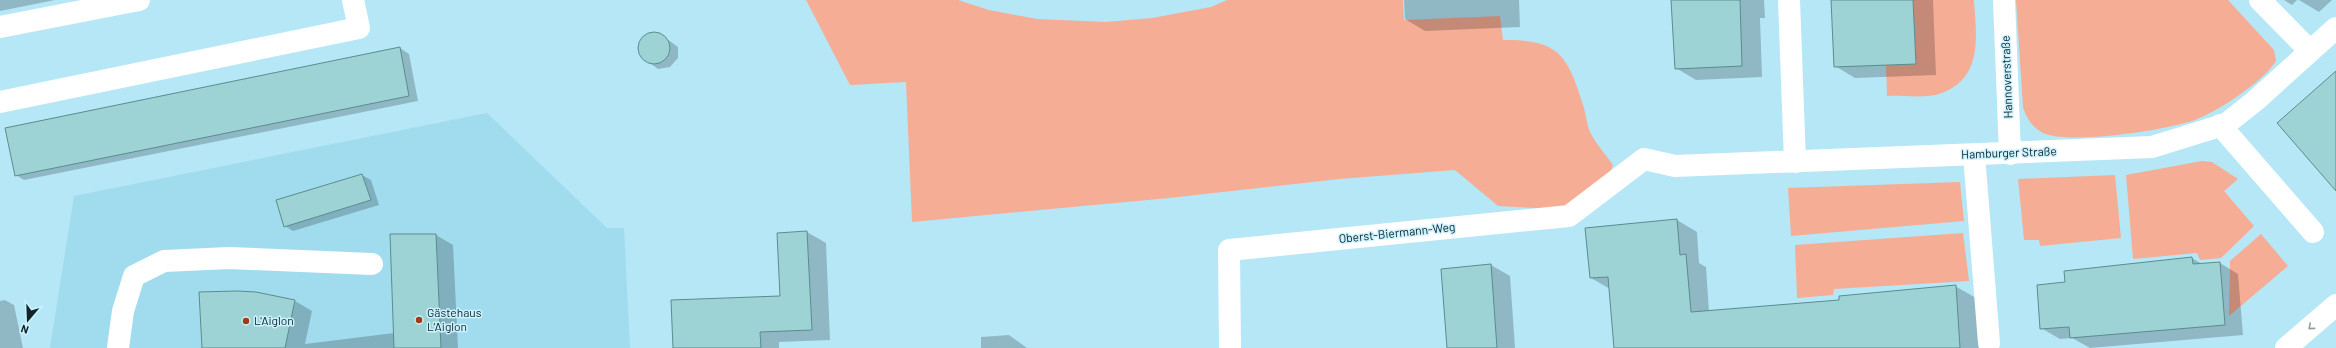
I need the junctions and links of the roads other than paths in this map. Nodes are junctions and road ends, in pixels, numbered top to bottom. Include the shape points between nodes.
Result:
1 (139, 0) edge
2 (353, 0) edge
3 (1789, 0) edge
4 (2004, 0) edge
5 (2260, 0) edge
6 (0, 27) edge
7 (2336, 28) edge
8 (2310, 51) junction
9 (0, 102) edge
10 (2220, 126) junction
11 (1974, 154) junction
12 (2010, 154) junction
13 (1644, 159) joint
14 (1795, 162) junction
15 (2313, 232) dead end
16 (372, 264) dead end
17 (2336, 305) edge
18 (1989, 343) dead end
19 (118, 348) edge
20 (1230, 348) edge
21 (2286, 348) edge

1 - 6 main road
2 - 9 main road via 359,28
3 - 14 main road
4 - 12 main road, Hannoverstraße
5 - 8 main road
7 - 8 main road, Hamburger Straße
8 - 10 main road, Hamburger Straße via 2255,101
10 - 12 main road, Hamburger Straße via 2152,147
10 - 15 main road
11 - 12 main road, Hamburger Straße
11 - 14 main road, Hamburger Straße
11 - 18 main road
13 - 14 main road, Hamburger Straße via 1675,166
13 - 20 main road, Oberst-Biermann-Weg via 1569,216 1229,250
16 - 19 main road via 229,258 164,261 134,276 123,311
17 -> 21 main road

